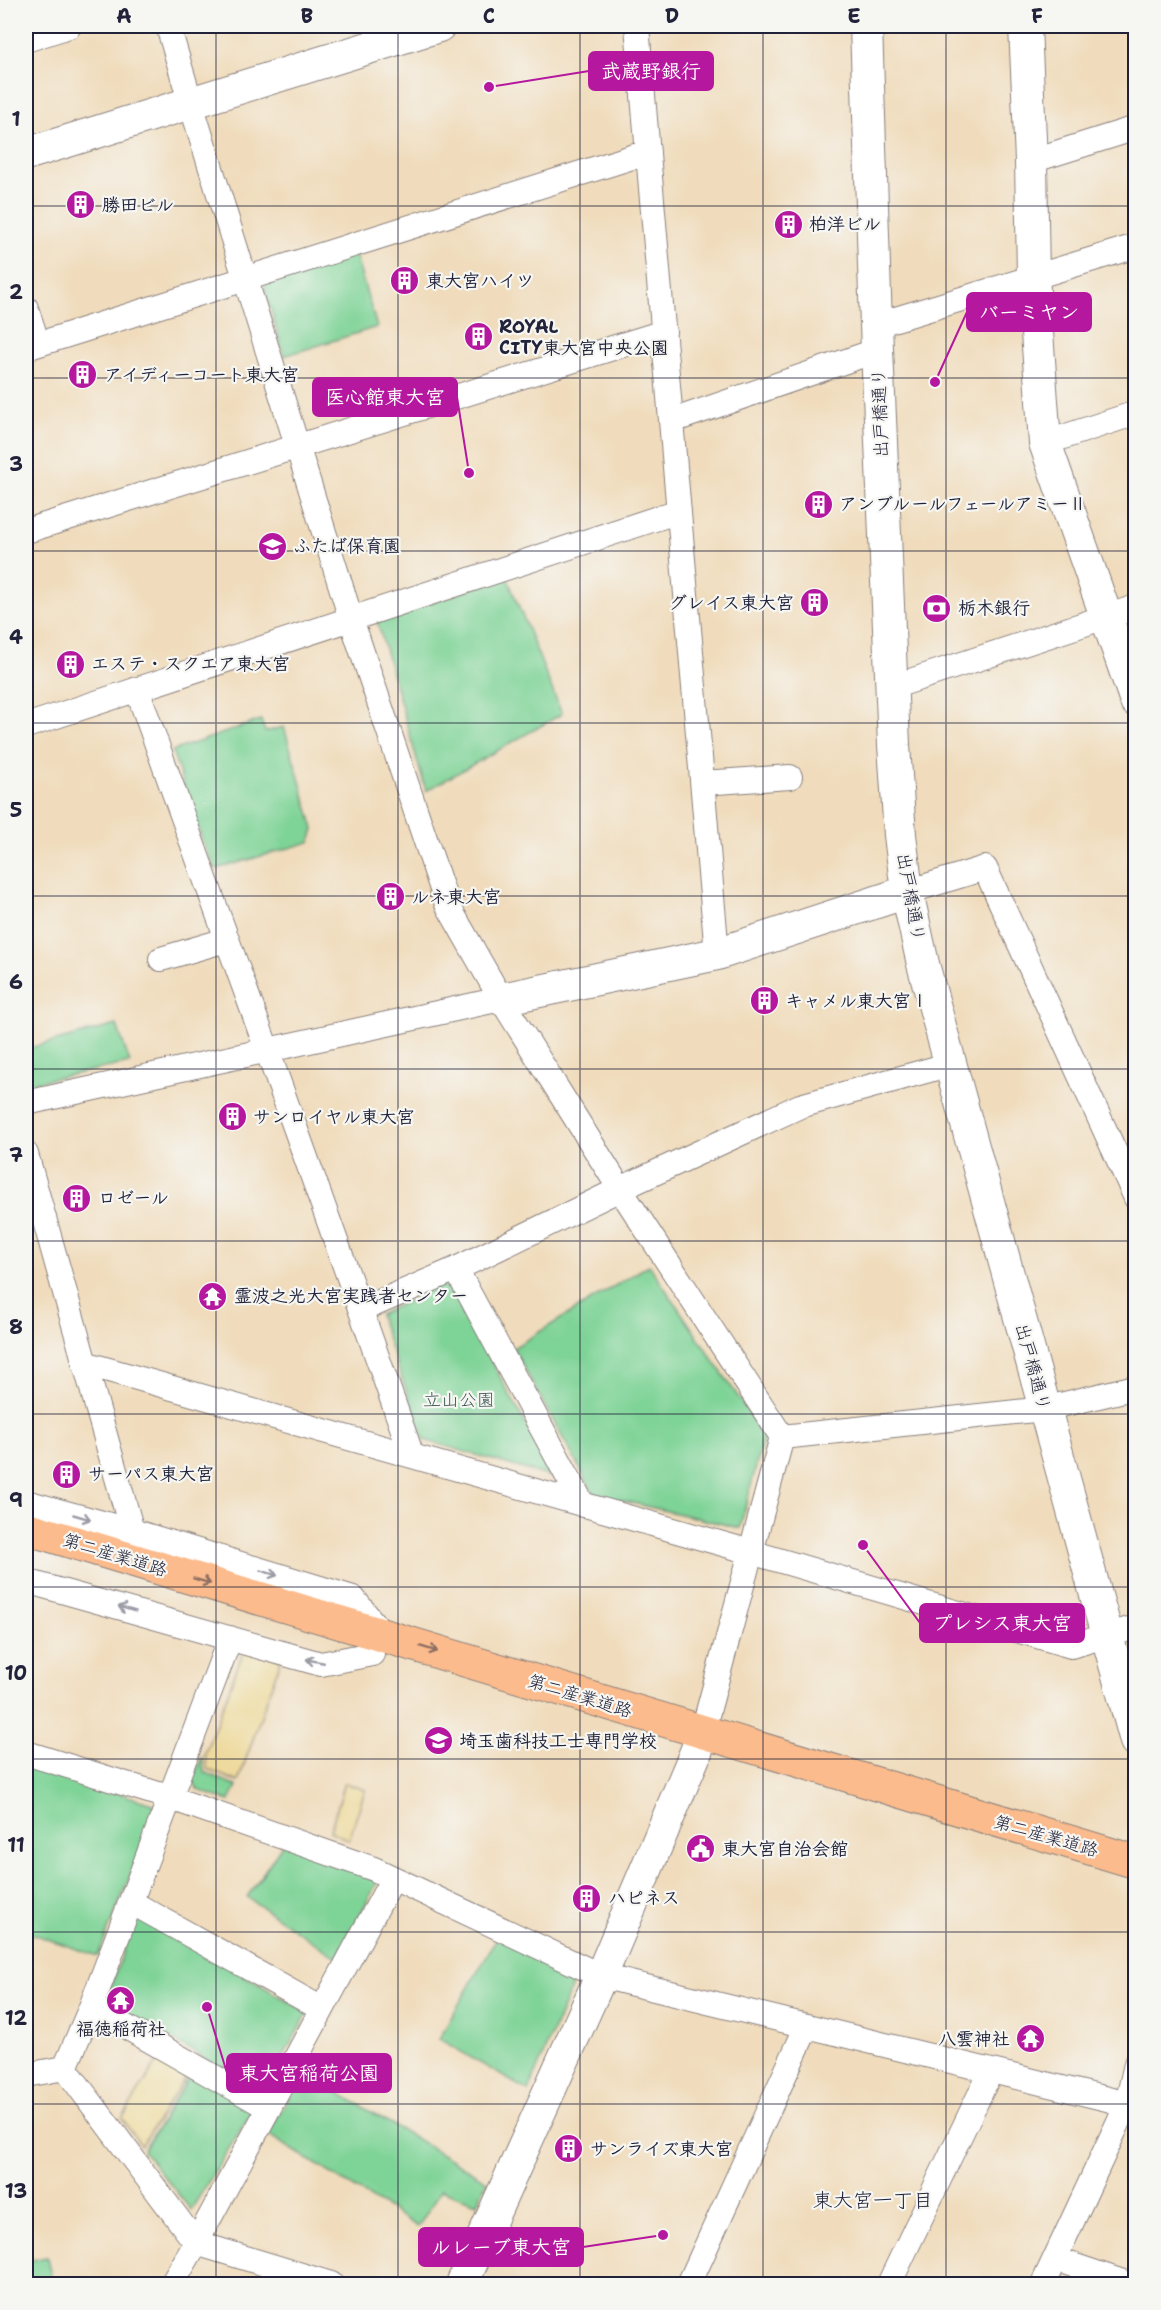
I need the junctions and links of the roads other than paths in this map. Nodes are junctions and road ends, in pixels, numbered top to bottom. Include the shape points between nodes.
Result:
1 (69, 26) edge
2 (168, 26) edge
3 (439, 26) edge
4 (638, 26) edge
5 (866, 26) edge
6 (1025, 26) edge
7 (26, 40) edge
8 (191, 104) junction
9 (1136, 128) edge
10 (648, 153) junction
11 (26, 154) edge
12 (1031, 161) junction
13 (1136, 246) edge
14 (1033, 277) junction
15 (245, 279) junction
16 (26, 308) edge
17 (664, 332) junction
18 (877, 338) junction
19 (32, 346) edge
20 (1136, 413) edge
21 (672, 421) junction
22 (1045, 443) junction
23 (297, 446) junction
24 (679, 511) junction
25 (26, 531) edge
26 (1121, 612) edge
27 (351, 618) junction
28 (892, 687) junction
29 (137, 689) junction
30 (1136, 701) edge
31 (26, 726) edge
32 (790, 777) dead end
33 (703, 783) junction
34 (907, 892) junction
35 (226, 940) junction
36 (717, 954) junction
37 (161, 958) dead end
38 (501, 999) junction
39 (266, 1051) junction
40 (951, 1064) junction
41 (26, 1103) edge
42 (26, 1154) edge
43 (1126, 1157) edge
44 (620, 1189) junction
45 (1136, 1198) edge
46 (456, 1269) junction
47 (361, 1310) junction
48 (84, 1363) junction
49 (1136, 1387) edge
50 (1044, 1409) junction
51 (782, 1437) junction
52 (412, 1456) junction
53 (26, 1502) edge
54 (583, 1505) junction
55 (26, 1528) edge
56 (132, 1531) junction
57 (26, 1550) edge
58 (751, 1552) junction
59 (26, 1581) edge
60 (1121, 1631) edge
61 (230, 1638) junction
62 (377, 1645) junction
63 (1136, 1741) edge
64 (699, 1743) junction
65 (26, 1753) edge
66 (171, 1798) junction
67 (1136, 1862) edge
68 (393, 1878) junction
69 (1136, 1881) edge
70 (131, 1902) junction
71 (601, 1976) junction
72 (92, 2007) junction
73 (322, 2009) junction
74 (807, 2026) junction
75 (1136, 2064) edge
76 (65, 2068) junction
77 (991, 2071) junction
78 (26, 2075) edge
79 (1131, 2105) edge
80 (269, 2108) junction
81 (196, 2243) junction
82 (1055, 2259) junction
83 (172, 2284) edge
84 (331, 2284) edge
85 (462, 2284) edge
86 (689, 2284) edge
87 (889, 2284) edge
88 (1043, 2284) edge
89 (1129, 2284) edge

1 - 7 street
2 - 8 street
3 - 8 street
4 - 10 street
5 - 18 street, 出戸橋通り
6 - 12 street
8 - 11 street
8 - 15 street
9 - 12 street
10 - 15 street
10 - 17 street
12 - 14 street
13 - 14 street
14 - 18 street
14 - 22 street
15 - 19 street
15 - 23 street
16 - 19 street
17 - 21 street
17 - 23 street
18 - 21 street
18 - 28 street, 出戸橋通り
20 - 22 street
21 - 24 street
22 - 26 street
23 - 25 street
23 - 27 street
24 - 27 street
24 - 33 street
26 - 28 street
26 - 30 street
27 - 29 street
27 - 38 street via 447,904
28 - 34 street, 出戸橋通り
29 - 31 street
29 - 35 street
32 - 33 street
33 - 36 street
34 - 36 street
34 - 40 street, 出戸橋通り
34 - 43 street via 985,868
35 - 37 street
35 - 39 street
36 - 38 street
38 - 39 street
38 - 44 street
39 - 41 street
39 - 47 street
40 - 44 street via 800,1106
40 - 50 street, 出戸橋通り
42 - 48 street
43 - 45 street
44 - 46 street
44 - 51 street
46 - 47 street
46 - 54 street
47 - 52 street
48 - 52 street
48 - 56 street
49 - 50 street
50 - 51 street
50 - 60 street, 出戸橋通り
51 - 58 street
52 - 54 street
53 -> 56 street
54 - 58 street
55 -> 62 main road, 第二産業道路
56 -> 62 street via 352,1598
57 - 62 main road, 第二産業道路
58 - 60 street via 1071,1646
58 - 64 street
61 -> 59 street
60 - 63 street, 出戸橋通り
62 -> 61 street via 321,1664
61 - 66 street
62 - 64 main road, 第二産業道路
64 - 67 main road, 第二産業道路
64 - 69 main road, 第二産業道路
64 - 71 street
65 - 66 street
66 - 68 street
66 - 70 street
68 - 71 street
68 - 73 street
70 - 72 street
70 - 73 street
71 - 74 street
71 - 85 street
72 - 76 street
72 - 80 street
73 - 80 street
74 - 77 street
74 - 86 street
75 - 79 street
76 - 78 street
76 - 81 street
77 - 79 street
77 - 87 street
79 - 82 street
80 - 81 street
81 - 83 street
81 - 84 street
82 - 88 street
82 - 89 street

